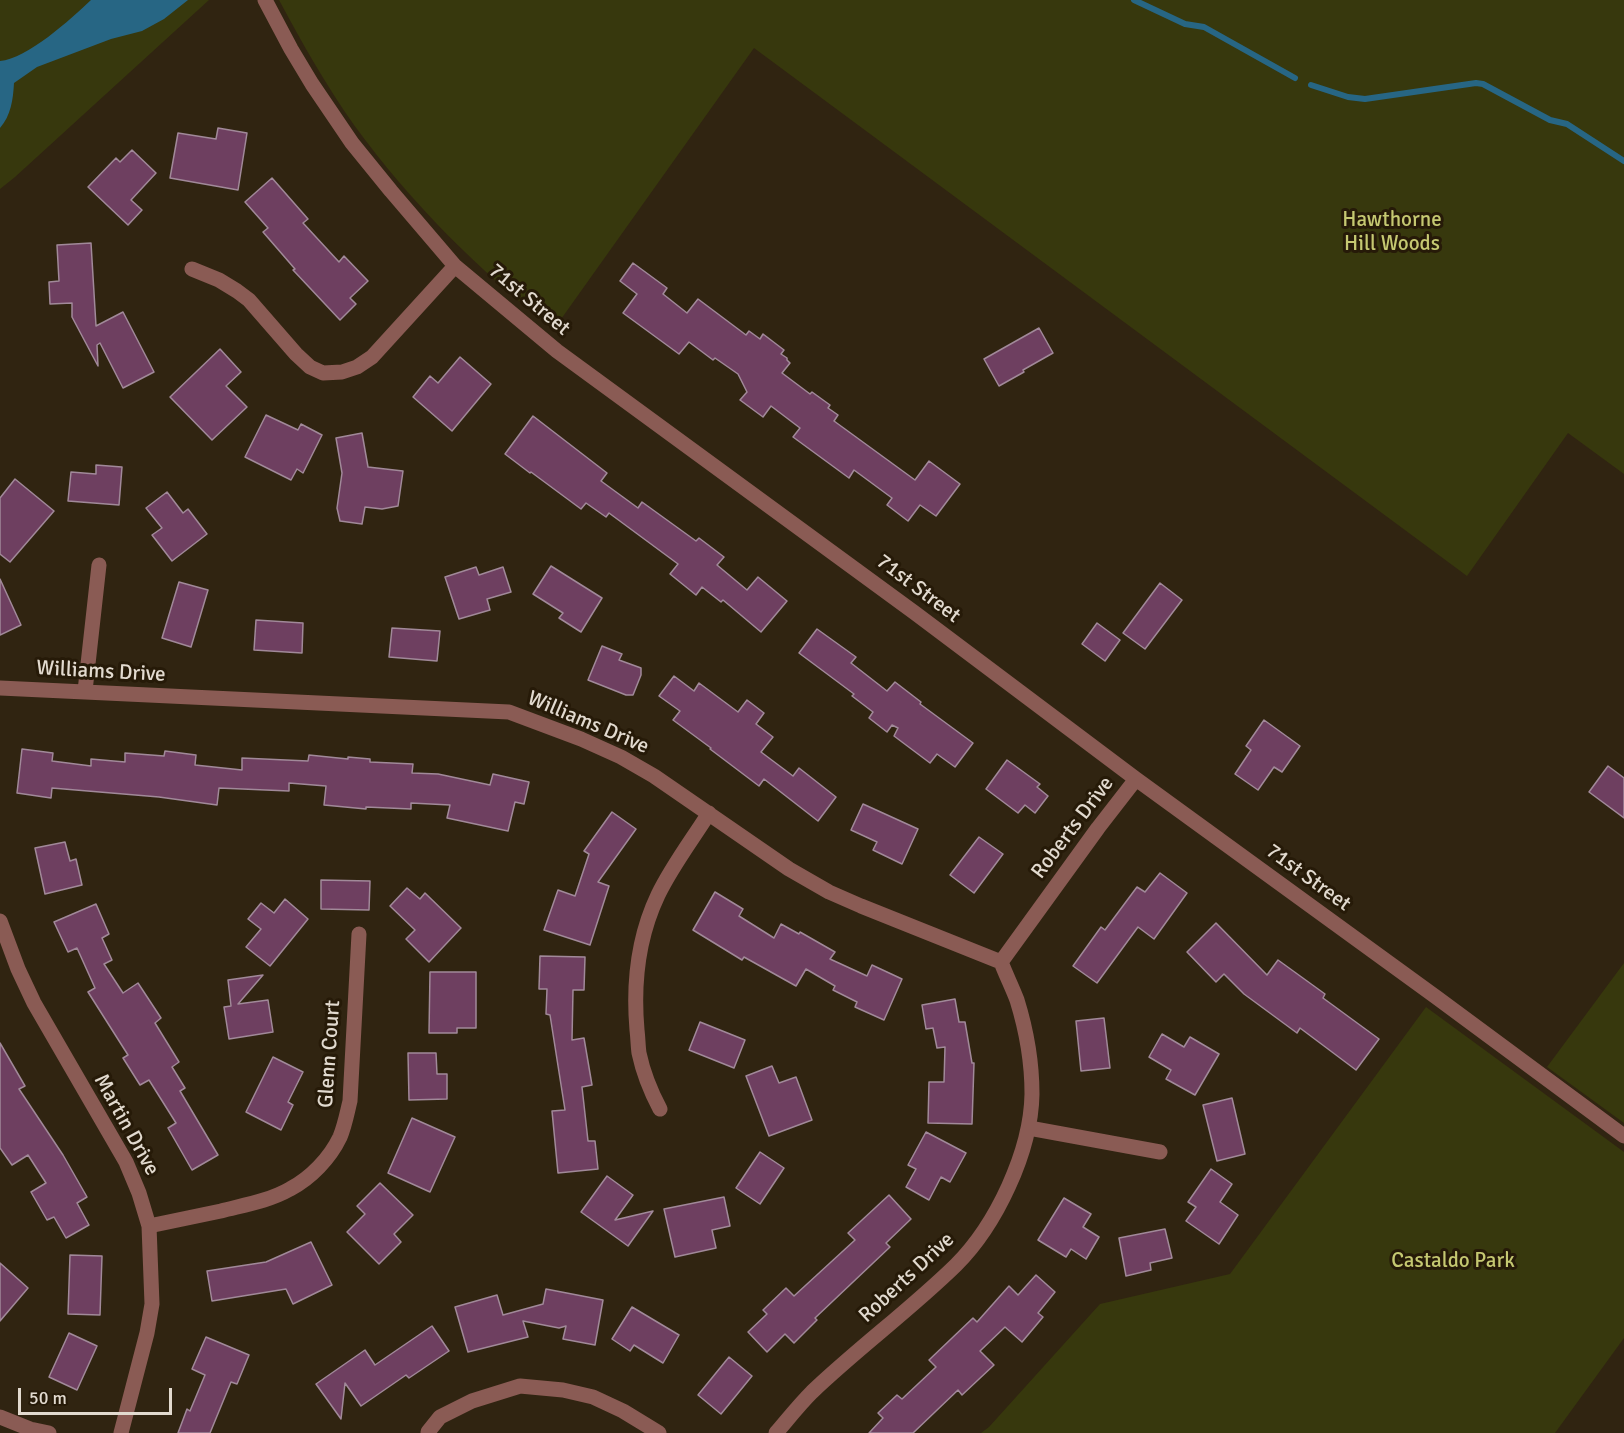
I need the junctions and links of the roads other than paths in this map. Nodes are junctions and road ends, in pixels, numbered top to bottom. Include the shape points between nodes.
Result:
1 (265, 0) edge
2 (455, 266) junction
3 (192, 269) dead end
4 (99, 565) dead end
5 (0, 688) edge
6 (85, 691) junction
7 (1136, 779) junction
8 (709, 813) junction
9 (0, 921) edge
10 (358, 934) dead end
11 (1001, 962) junction
12 (660, 1109) dead end
13 (1029, 1128) junction
14 (1624, 1136) edge
15 (1160, 1152) dead end
16 (149, 1227) junction
17 (0, 1417) edge
18 (428, 1432) edge
19 (49, 1433) edge
20 (121, 1433) edge
21 (659, 1433) edge
22 (776, 1433) edge

1 - 2 street, 71st Street via 291,50 352,143
2 - 3 street via 372,357 342,372 323,373 296,354 249,300 219,280
2 - 7 street, 71st Street via 556,351
4 - 6 street
5 - 6 street, Williams Drive
6 - 8 street, Williams Drive via 509,712 621,757
7 - 11 street, Roberts Drive
7 - 14 street, 71st Street
8 - 11 street, Williams Drive via 829,892
8 - 12 street via 658,895 639,956 639,1053
9 - 16 street, Martin Drive via 34,1003 126,1162
10 - 16 street, Glenn Court via 350,1101 345,1124 326,1159 307,1179 275,1196
11 - 13 street, Roberts Drive via 1026,1036 1032,1095
13 - 15 street
13 - 22 street, Roberts Drive via 999,1207 968,1252 814,1391
16 - 20 street, Martin Drive via 152,1304
17 - 19 street
18 - 21 street via 440,1417 472,1401 520,1386 593,1397

